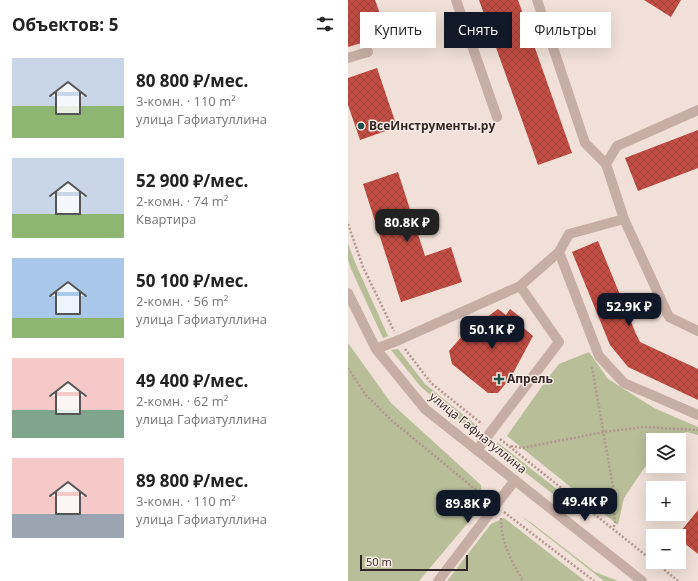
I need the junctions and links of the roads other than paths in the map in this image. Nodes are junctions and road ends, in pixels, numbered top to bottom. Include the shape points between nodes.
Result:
1 (456, 0) edge
2 (537, 0) edge
3 (368, 52) dead end
4 (348, 58) edge
5 (698, 110) edge
6 (497, 117) dead end
7 (606, 164) junction
8 (624, 218) junction
9 (559, 252) junction
10 (520, 286) junction
11 (348, 293) edge
12 (358, 314) junction
13 (348, 317) edge
14 (698, 331) edge
15 (376, 349) junction
16 (698, 415) edge
17 (477, 450) junction
18 (515, 480) junction
19 (438, 581) edge
20 (642, 581) edge

1 - 6 street
2 - 7 street via 585,143
3 - 4 street
5 - 7 street via 617,146
7 - 8 street
8 - 9 street via 569,234
8 - 14 street via 669,317
9 - 10 street
9 - 16 street via 599,356 624,383
10 - 15 street
10 - 17 street via 559,342
11 - 12 street, улица Гафиатуллина
12 - 13 street
12 - 15 street, улица Гафиатуллина
15 - 17 street, улица Гафиатуллина via 425,409
17 - 18 street, улица Гафиатуллина
18 - 19 street via 499,508
18 - 20 street, улица Гафиатуллина

